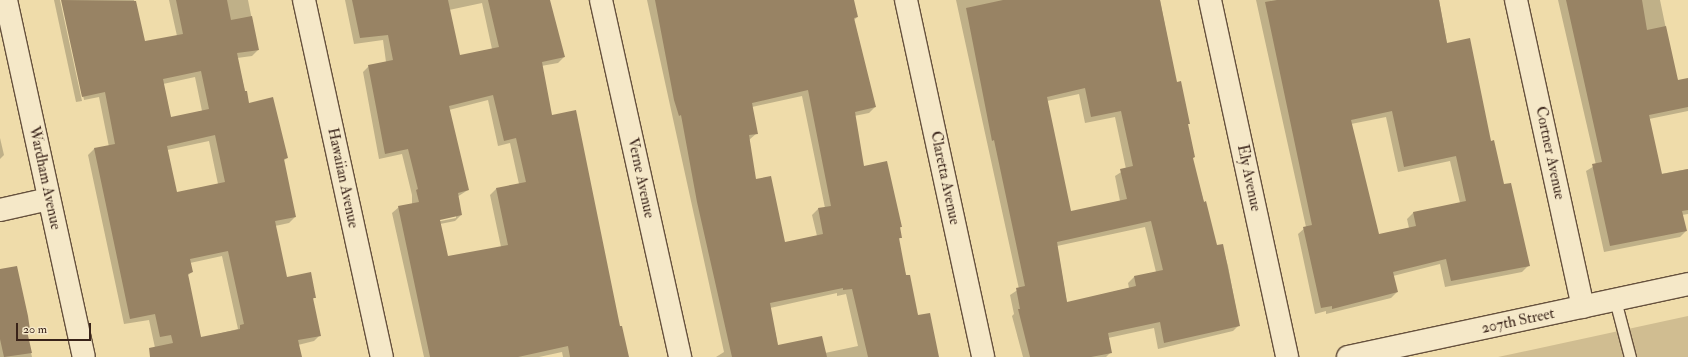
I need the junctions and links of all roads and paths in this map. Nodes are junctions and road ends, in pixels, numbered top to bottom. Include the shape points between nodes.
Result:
1 (6, 0) edge
2 (304, 0) edge
3 (602, 0) edge
4 (906, 0) edge
5 (1210, 0) edge
6 (1516, 0) edge
7 (49, 199) junction
8 (0, 210) edge
9 (1688, 284) edge
10 (1615, 300) junction
11 (1584, 307) junction
12 (84, 357) edge
13 (382, 357) edge
14 (680, 357) edge
15 (983, 357) edge
16 (1288, 357) edge
17 (1348, 357) edge
18 (1630, 357) edge

1 - 7 street, Wardham Avenue
2 - 13 street, Hawaiian Avenue
3 - 14 street, Verne Avenue
4 - 15 street, Claretta Avenue
5 - 16 street, Ely Avenue
6 - 11 street, Cortner Avenue
7 - 8 street
7 - 12 street, Wardham Avenue
9 - 10 street, 207th Street
10 - 11 street, 207th Street
10 - 18 lane
11 - 17 street, 207th Street

